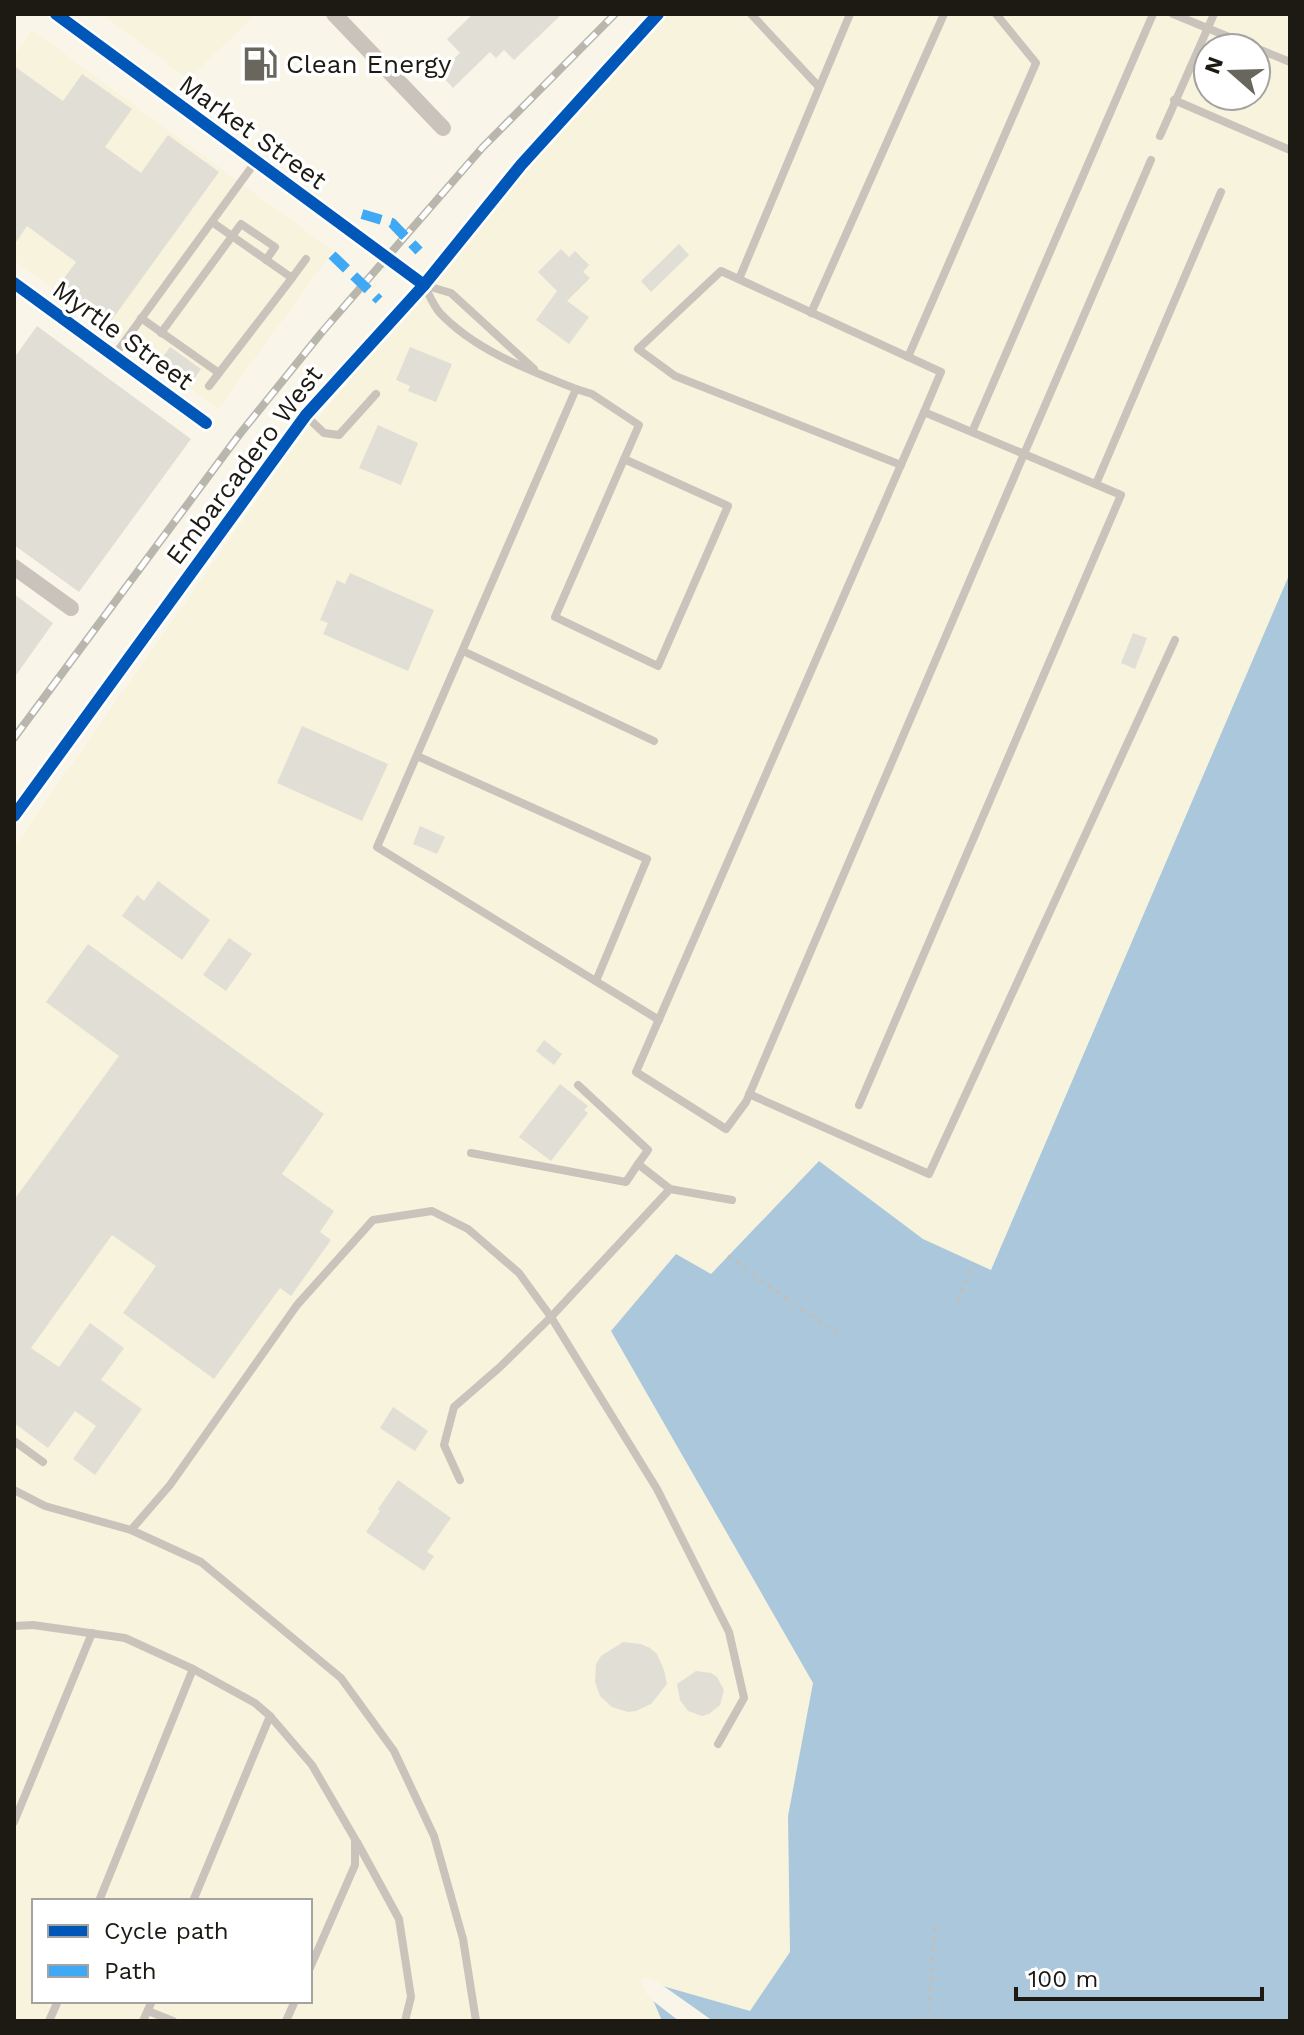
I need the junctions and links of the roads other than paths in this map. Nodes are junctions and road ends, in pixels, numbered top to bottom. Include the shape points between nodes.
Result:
1 (56, 14) edge
2 (334, 14) edge
3 (658, 14) edge
4 (751, 14) edge
5 (944, 14) edge
6 (996, 14) edge
7 (1153, 14) edge
8 (1173, 14) edge
9 (1214, 14) edge
10 (847, 16) edge
11 (1207, 28) junction
12 (1290, 62) edge
13 (819, 87) junction
14 (1174, 100) junction
15 (443, 128) dead end
16 (1160, 136) dead end
17 (1290, 150) edge
18 (1151, 160) dead end
19 (256, 161) junction
20 (1221, 192) dead end
21 (212, 222) junction
22 (231, 237) junction
23 (306, 259) dead end
24 (266, 260) junction
25 (292, 278) junction
26 (739, 279) junction
27 (14, 283) edge
28 (424, 285) junction
29 (811, 313) junction
30 (141, 318) junction
31 (161, 333) junction
32 (114, 356) junction
33 (908, 357) junction
34 (219, 373) junction
35 (541, 375) junction
36 (209, 386) dead end
37 (576, 389) junction
38 (376, 394) dead end
39 (924, 412) junction
40 (306, 415) junction
41 (206, 423) dead end
42 (972, 432) junction
43 (1024, 454) junction
44 (624, 459) junction
45 (901, 465) junction
46 (1096, 484) junction
47 (14, 567) edge
48 (71, 608) dead end
49 (1175, 640) dead end
50 (463, 651) junction
51 (654, 741) dead end
52 (417, 756) junction
53 (14, 816) edge
54 (596, 981) junction
55 (659, 1020) junction
56 (578, 1085) dead end
57 (749, 1094) junction
58 (859, 1105) dead end
59 (471, 1153) dead end
60 (638, 1164) junction
61 (670, 1189) junction
62 (732, 1200) dead end
63 (551, 1317) junction
64 (14, 1441) edge
65 (43, 1462) dead end
66 (460, 1480) dead end
67 (14, 1490) edge
68 (131, 1530) junction
69 (14, 1626) edge
70 (92, 1633) junction
71 (193, 1669) junction
72 (270, 1716) junction
73 (718, 1744) dead end
74 (14, 1822) edge
75 (355, 1839) junction
76 (100, 1899) edge
77 (194, 1899) edge
78 (312, 1963) edge
79 (151, 2003) edge
80 (148, 2011) junction
81 (143, 2021) edge
82 (173, 2021) edge
83 (405, 2021) edge
84 (476, 2021) edge

1 - 19 street, Market Street
2 - 15 street
3 - 28 street, Embarcadero West via 521,165
4 - 13 lane
5 - 29 lane
6 - 33 lane via 1036,63
7 - 42 lane
8 - 11 lane
9 - 11 lane
10 - 13 lane
11 - 12 lane
11 - 14 lane
13 - 26 lane
14 - 16 lane
14 - 17 lane
18 - 43 lane
19 - 21 lane
19 - 28 street, Market Street
20 - 46 lane
21 - 22 lane
21 - 30 lane
22 - 24 lane
22 - 24 lane via 241,224 275,247
22 - 31 lane
23 - 25 lane
24 - 25 lane
25 - 34 lane
26 - 29 lane
26 - 45 lane via 721,271 638,349 675,376
27 - 32 street, Myrtle Street
28 - 35 lane via 451,293
28 - 35 lane via 438,311 478,345
28 - 40 street, Embarcadero West
29 - 33 lane
30 - 31 lane
30 - 32 lane
31 - 34 lane
32 - 41 street, Myrtle Street
33 - 39 lane via 941,372
34 - 36 lane
35 - 37 lane
37 - 44 lane via 639,425
37 - 50 lane
38 - 40 lane via 339,435 324,433
39 - 42 lane
39 - 45 lane
40 - 53 street, Embarcadero West
42 - 43 lane
43 - 46 lane
43 - 57 lane
44 - 44 lane via 555,617 658,666 728,506
45 - 55 lane
46 - 58 lane via 1121,495
47 - 48 street
49 - 57 lane via 929,1174
50 - 51 lane
50 - 52 lane
52 - 54 lane via 377,847
52 - 54 lane via 647,859
54 - 55 lane
55 - 57 lane via 636,1072 726,1129
56 - 60 lane via 648,1150
59 - 60 lane via 626,1182
60 - 61 lane
61 - 62 lane
61 - 63 lane
63 - 66 lane via 454,1407 444,1445
63 - 68 lane via 519,1273 468,1229 432,1211 373,1220 297,1305 170,1485
63 - 73 lane via 657,1489 729,1632 744,1698
64 - 65 lane
67 - 68 lane via 45,1506
68 - 84 lane via 201,1562 341,1678 394,1751 434,1836 463,1939
69 - 70 lane
70 - 71 lane via 125,1638
70 - 74 lane
71 - 72 lane
71 - 76 lane
72 - 75 lane via 312,1765
72 - 77 lane
75 - 78 lane via 355,1865
75 - 83 lane via 399,1919 411,1997
79 - 80 lane
80 - 81 lane
80 - 82 lane

